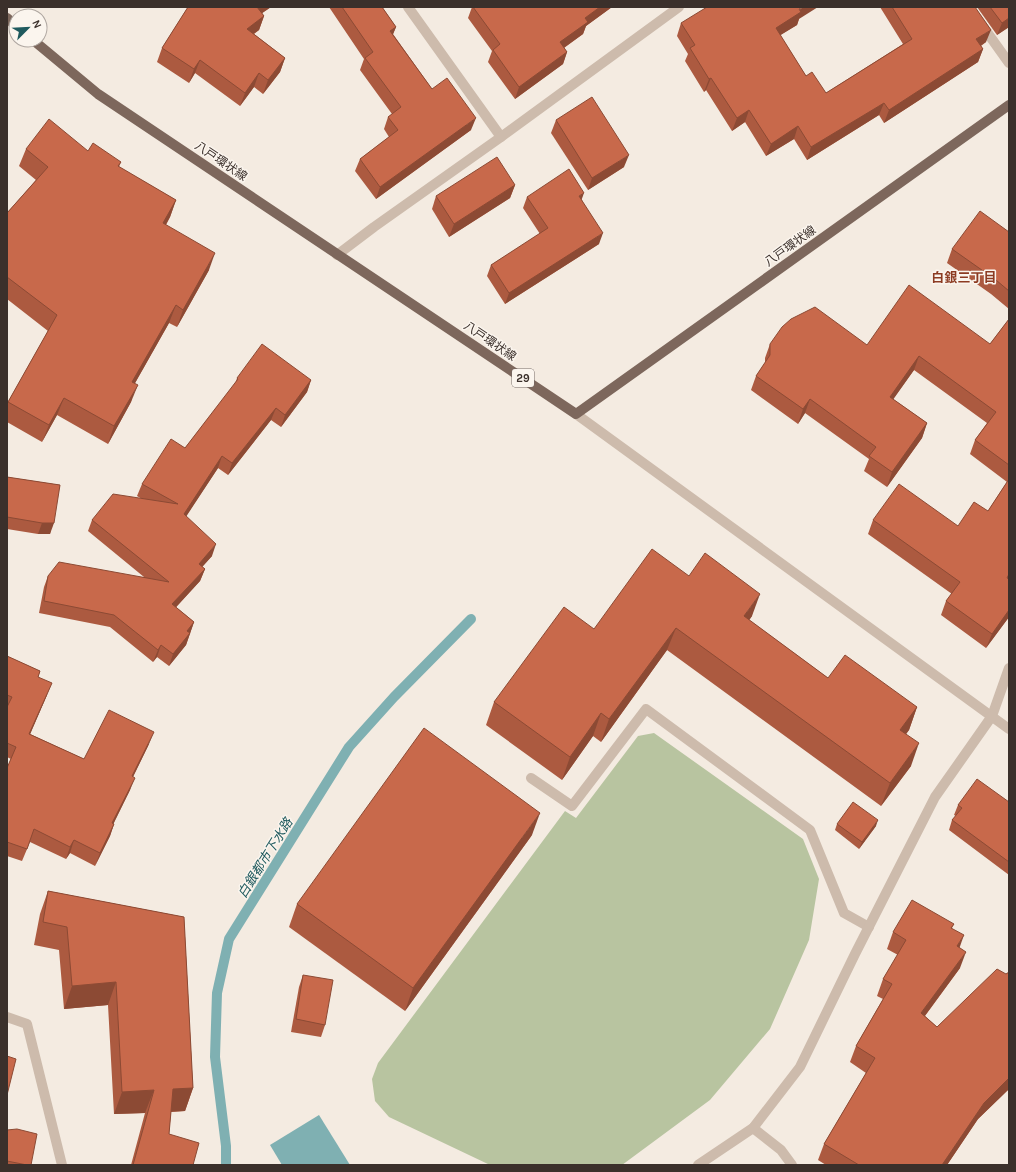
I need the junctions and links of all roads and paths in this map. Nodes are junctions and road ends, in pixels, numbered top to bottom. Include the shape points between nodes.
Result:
1 (408, 7) edge
2 (679, 7) edge
3 (969, 7) edge
4 (43, 48) edge
5 (1009, 63) edge
6 (1009, 105) edge
7 (501, 137) junction
8 (337, 255) junction
9 (576, 414) junction
10 (1009, 668) edge
11 (992, 716) junction
12 (1009, 729) edge
13 (531, 778) dead end
14 (869, 927) junction
15 (7, 1017) edge
16 (753, 1128) junction
17 (62, 1165) edge
18 (698, 1165) edge
19 (792, 1165) edge

1 - 7 street
2 - 7 street
3 - 5 street
4 - 8 main road, 八戸環状線 / 29 via 98,94
6 - 9 main road, 八戸環状線
7 - 8 street
8 - 9 main road, 八戸環状線 / 29
9 - 11 street
10 - 11 street
11 - 12 street
11 - 14 street via 935,797
13 - 14 street via 572,806 646,709 810,830 844,913
14 - 16 street via 800,1067
15 - 17 street via 27,1024
16 - 18 street
16 - 19 street via 782,1150

